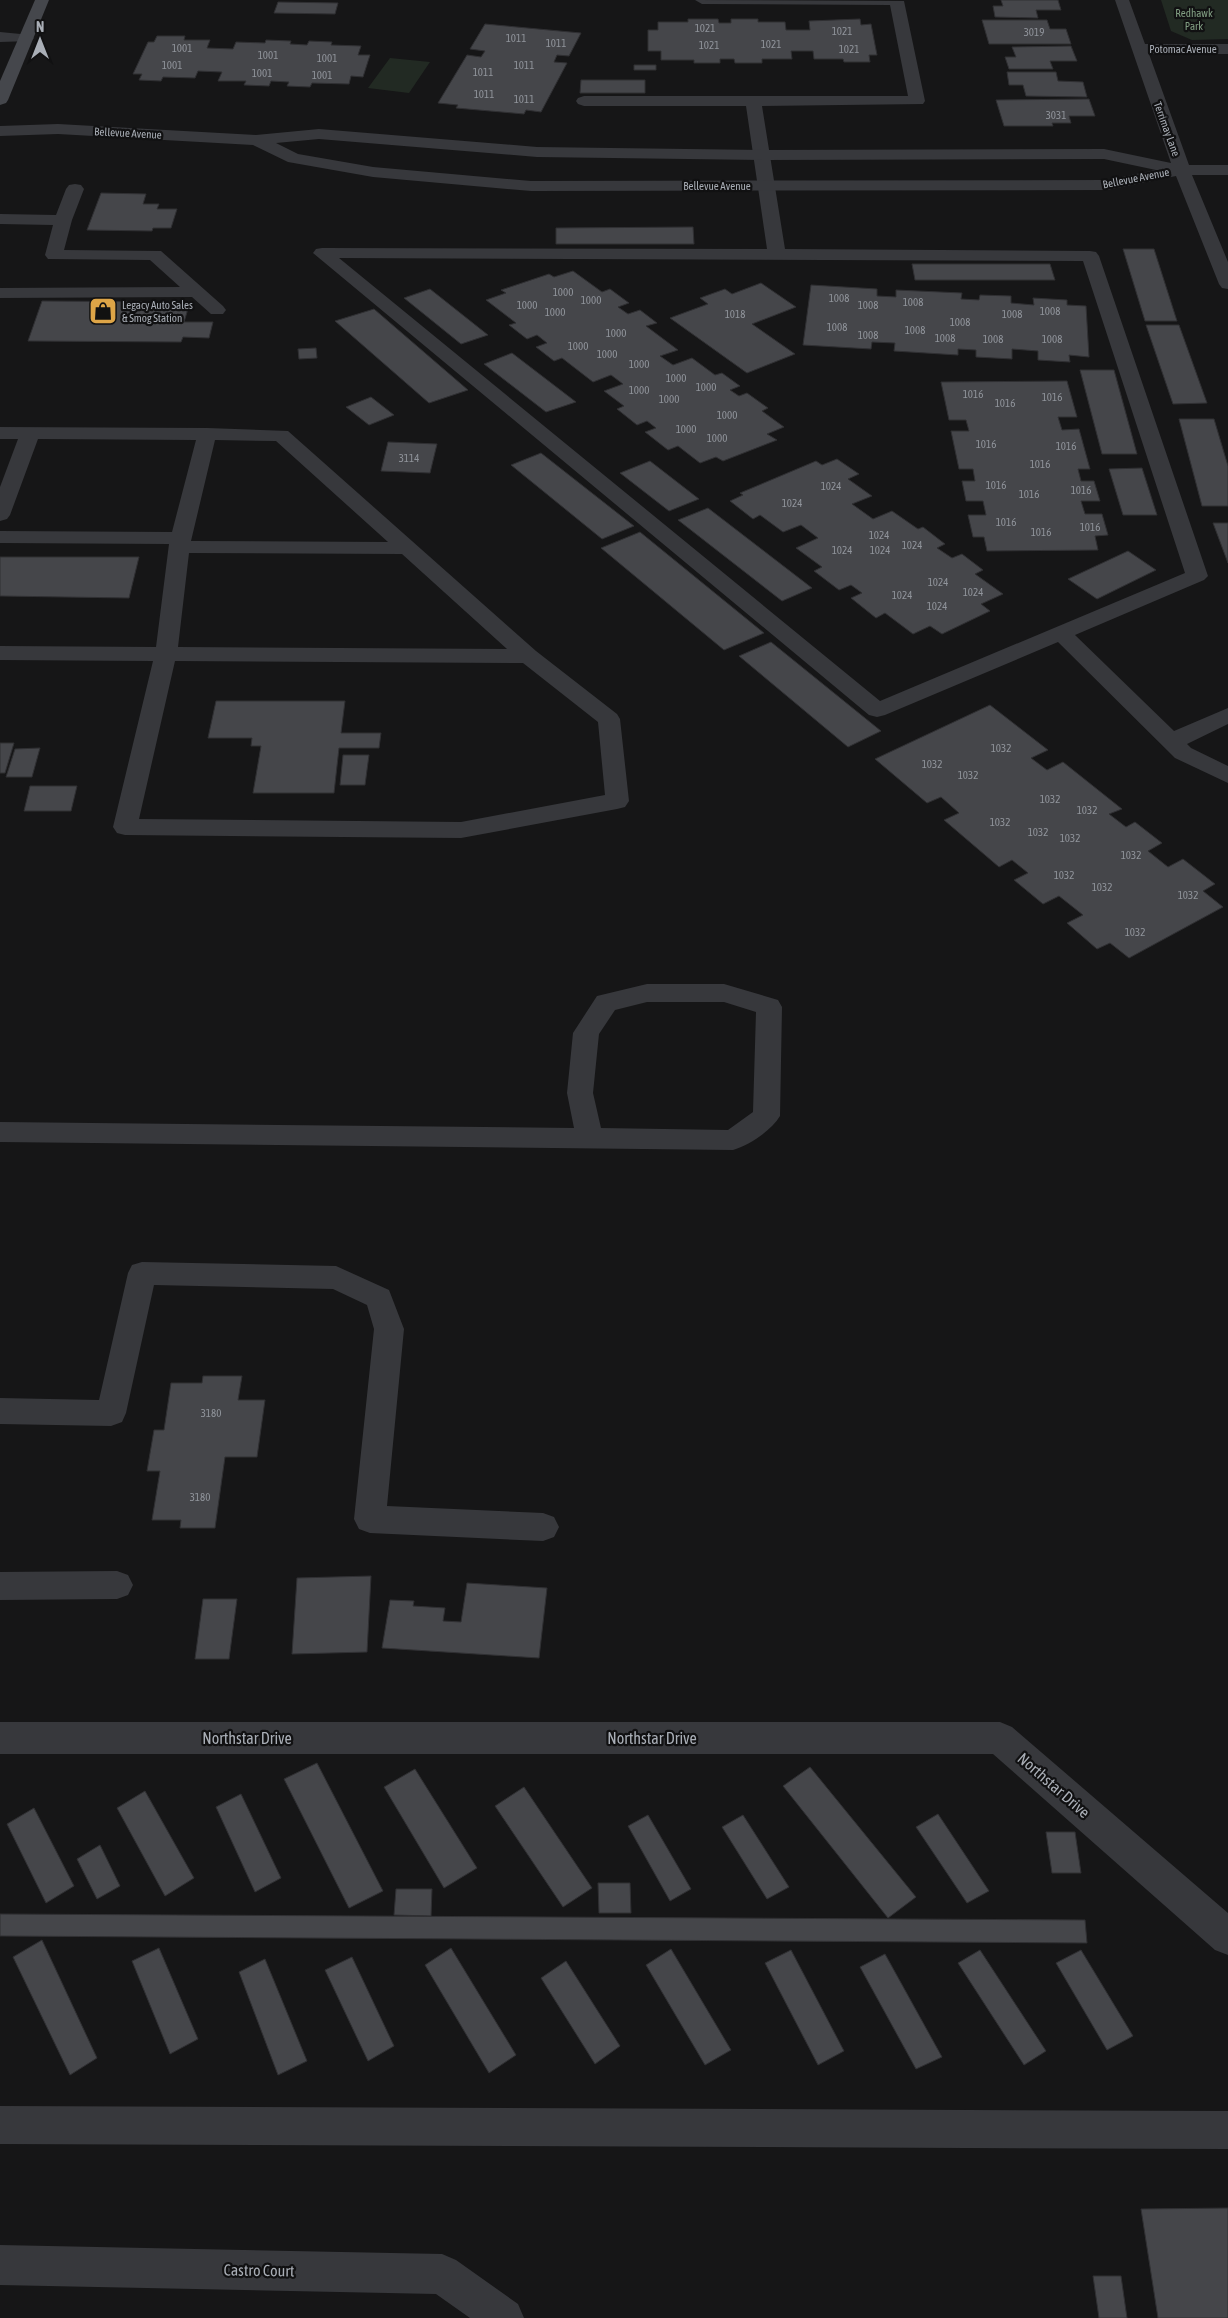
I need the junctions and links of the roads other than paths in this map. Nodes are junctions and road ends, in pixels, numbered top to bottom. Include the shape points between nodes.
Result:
1 (42, 0) edge
2 (702, 0) edge
3 (1122, 0) edge
4 (0, 37) edge
5 (26, 38) junction
6 (1138, 49) junction
7 (1228, 49) edge
8 (0, 100) edge
9 (584, 101) dead end
10 (753, 101) junction
11 (0, 131) edge
12 (256, 140) junction
13 (762, 155) junction
14 (1182, 170) junction
15 (1228, 170) edge
16 (766, 187) junction
17 (75, 189) dead end
18 (0, 219) edge
19 (63, 220) junction
20 (777, 254) junction
21 (1228, 284) edge
22 (198, 292) junction
23 (0, 293) edge
24 (217, 310) dead end
25 (0, 433) edge
26 (30, 433) junction
27 (207, 434) junction
28 (0, 516) edge
29 (0, 537) edge
30 (180, 543) junction
31 (407, 548) junction
32 (1061, 633) junction
33 (0, 653) edge
34 (166, 654) junction
35 (528, 656) junction
36 (1228, 715) edge
37 (1171, 742) junction
38 (1228, 775) edge
39 (0, 1132) edge
40 (589, 1137) junction
41 (0, 1411) edge
42 (543, 1527) dead end
43 (117, 1585) dead end
44 (0, 1586) edge
45 (0, 1738) edge
46 (1228, 1937) edge
47 (0, 2125) edge
48 (1228, 2130) edge
49 (0, 2265) edge
50 (504, 2318) edge

1 - 5 main road
2 - 10 street via 897,1 917,101
3 - 6 street, Terrimay Lane
4 - 5 street
5 - 8 main road
6 - 7 street, Potomac Avenue
6 - 14 street, Terrimay Lane
9 - 10 street
10 - 13 street
11 - 12 street, Bellevue Avenue via 58,129
12 - 13 street, Bellevue Avenue via 319,134 537,152
12 - 16 street, Bellevue Avenue via 294,158 393,173 531,186
13 - 14 street, Bellevue Avenue via 1104,154
13 - 16 street
14 - 15 street, Bellevue Avenue
14 - 16 street, Bellevue Avenue via 1107,186
14 - 21 street, Terrimay Lane
16 - 20 street
17 - 19 street
18 - 19 street
19 - 22 street via 54,255 155,255
20 - 32 street via 1090,256 1197,576
20 - 32 street via 322,253 877,710
22 - 23 street
22 - 24 street
25 - 26 street
26 - 27 street
26 - 28 street
27 - 30 street
27 - 31 street via 281,434
29 - 30 street
30 - 31 street
30 - 34 street
31 - 35 street
32 - 37 street
33 - 34 street
34 - 35 street
34 - 35 street via 124,827 461,830 617,802 609,719
36 - 37 street
37 - 38 street via 1183,753
39 - 40 street
40 - 40 street via 733,1140 766,1116 769,1006 724,993 646,993 606,1003 586,1033 580,1093
41 - 42 street via 111,1413 142,1273 336,1278 379,1298 389,1329 370,1519
43 - 44 street
45 - 46 street, Northstar Drive via 1000,1738
47 - 48 street
49 - 50 street, Castro Court via 442,2274

